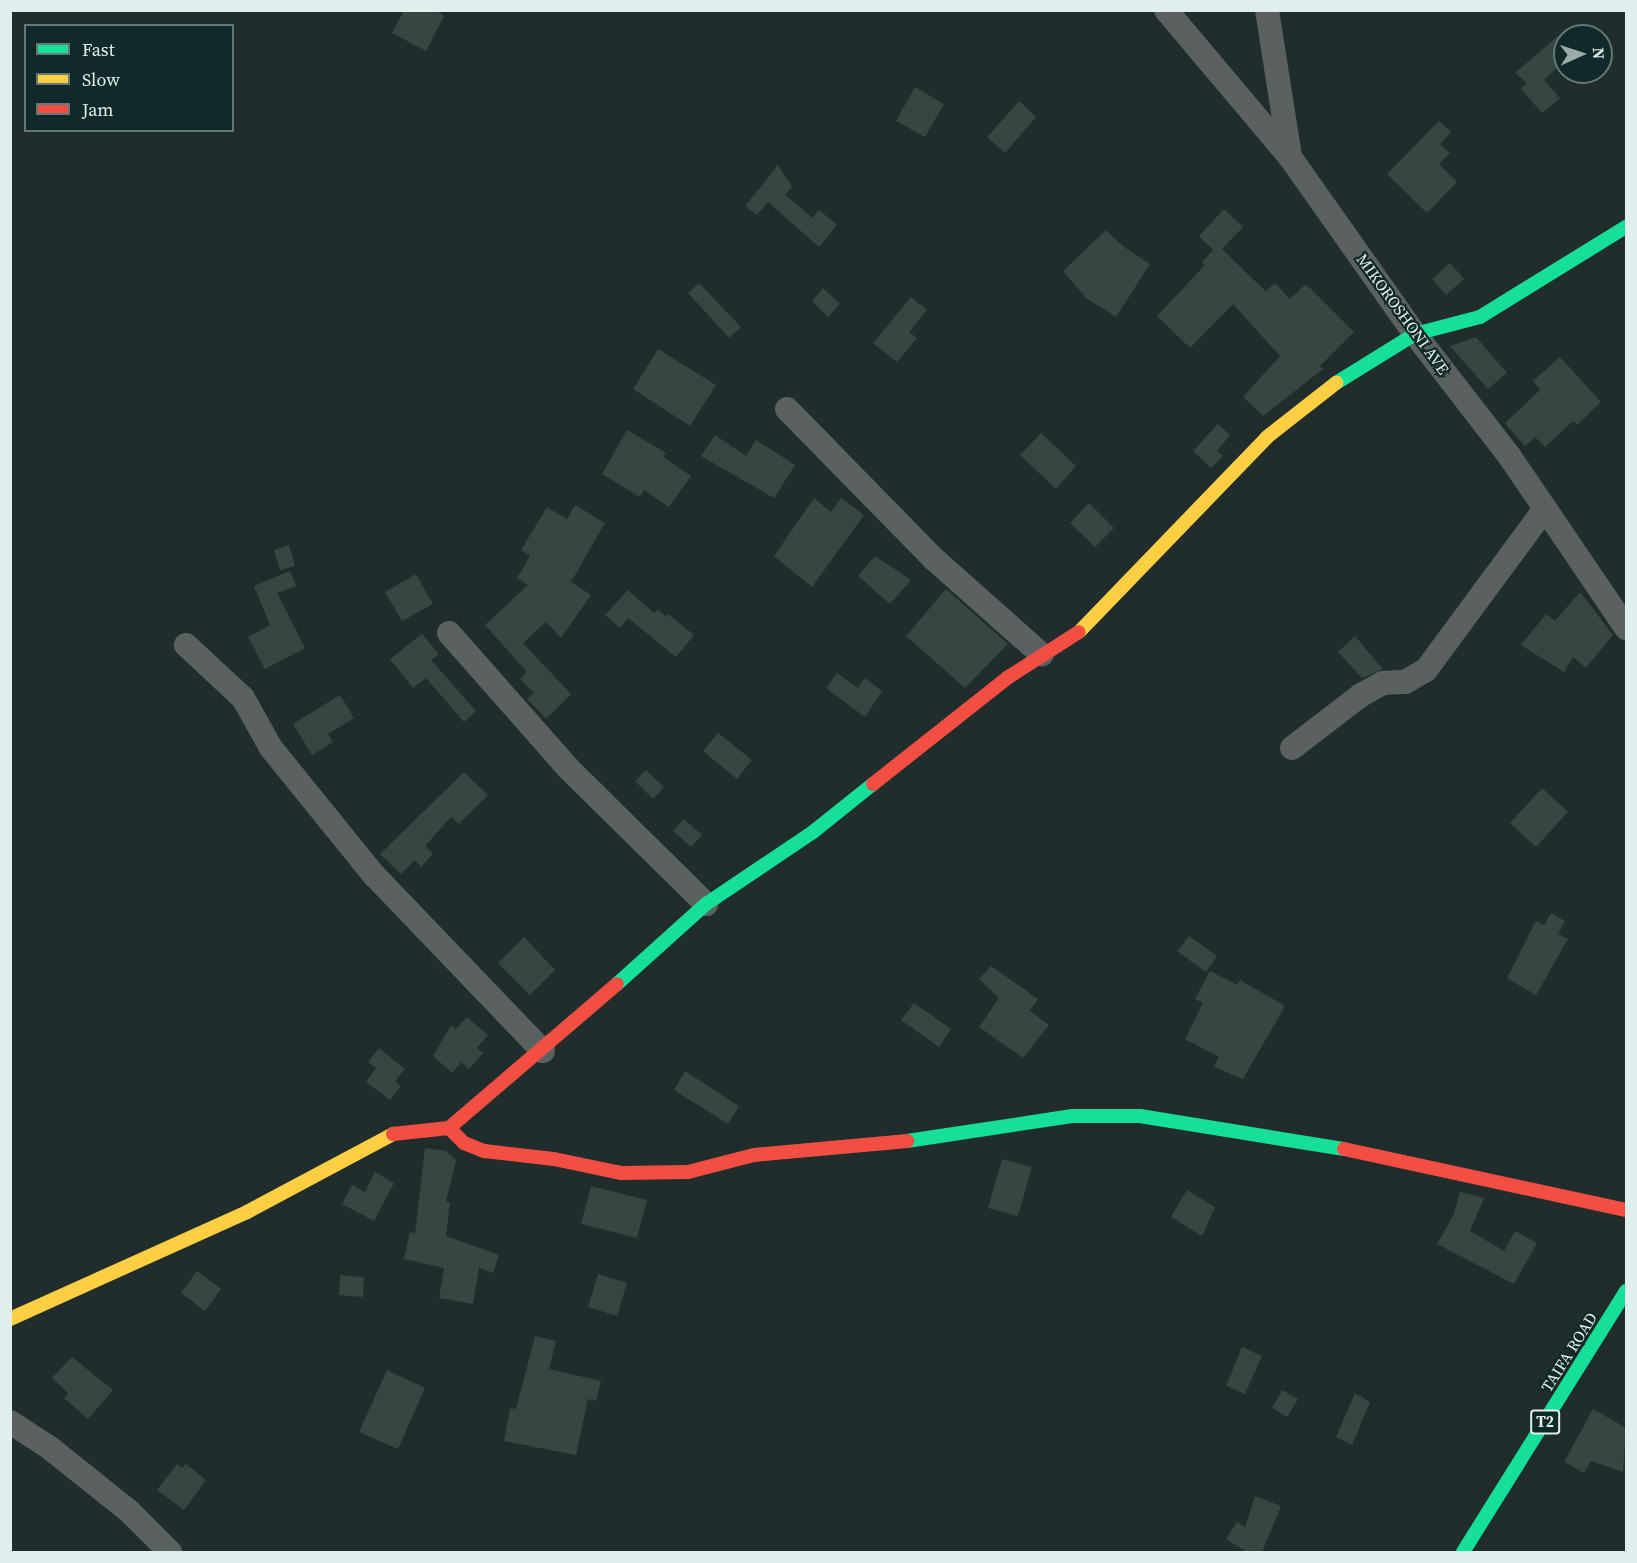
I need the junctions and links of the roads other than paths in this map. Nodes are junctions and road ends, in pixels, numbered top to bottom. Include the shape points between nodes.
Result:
1 (1166, 10) edge
2 (1267, 10) edge
3 (1290, 157) junction
4 (1626, 227) edge
5 (1415, 334) junction
6 (787, 409) dead end
7 (1544, 510) junction
8 (1626, 628) edge
9 (449, 633) dead end
10 (186, 645) dead end
11 (1042, 655) junction
12 (1292, 748) dead end
13 (706, 904) junction
14 (543, 1051) junction
15 (448, 1128) junction
16 (1626, 1210) edge
17 (1626, 1291) edge
18 (10, 1319) edge
19 (10, 1422) edge
20 (170, 1552) edge
21 (1464, 1552) edge

1 - 3 street, MIKOROSHONI AVE
2 - 3 street
3 - 5 street, MIKOROSHONI AVE
4 - 5 main road via 1480,317
5 - 7 street, MIKOROSHONI AVE via 1476,410
5 - 11 main road via 1356,368 1267,437 1072,639
6 - 11 street via 934,559
7 - 8 street, MIKOROSHONI AVE
7 - 12 street via 1426,670 1405,682 1383,683 1361,695
9 - 13 street via 568,768
10 - 14 street via 243,698 271,748 374,875
11 - 13 main road via 813,832
13 - 14 main road
14 - 15 main road
15 - 16 main road via 465,1143 484,1151 554,1159 621,1173 688,1172 754,1155 950,1137 1072,1116 1117,1114 1365,1152
15 - 18 main road via 398,1131 248,1212
17 - 21 main road, TAIFA ROAD / T2
19 - 20 street via 129,1511

